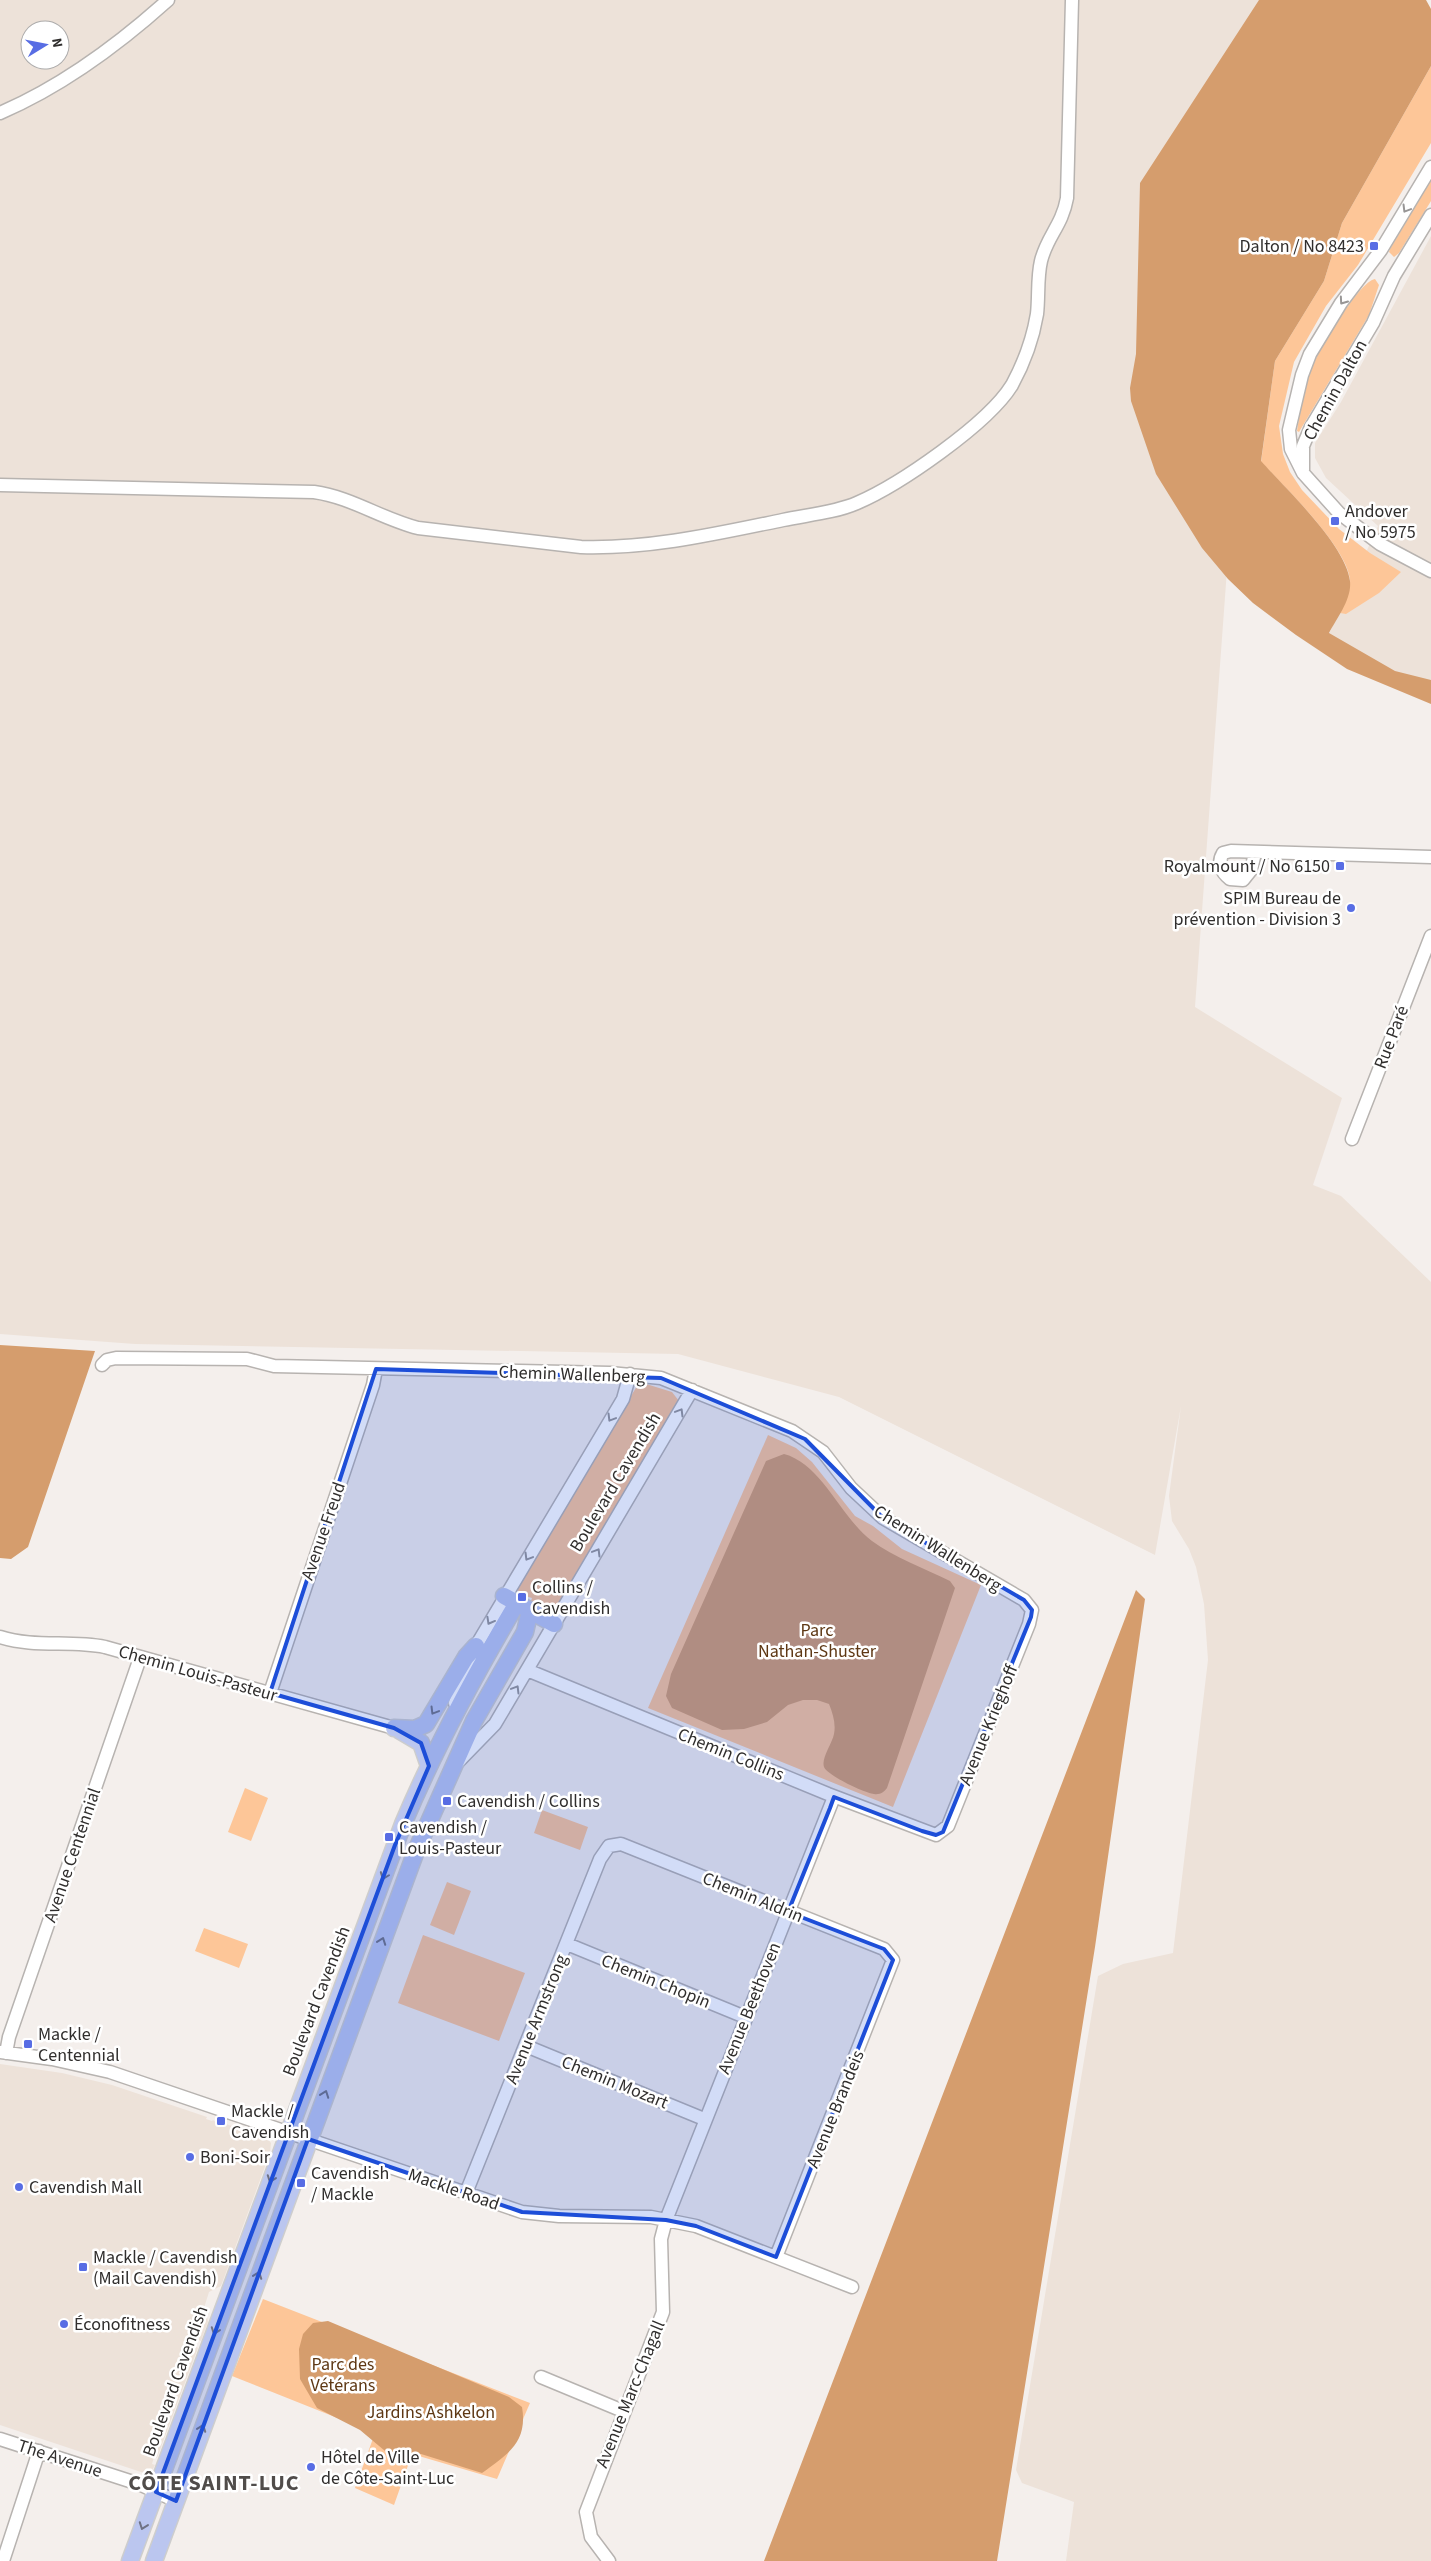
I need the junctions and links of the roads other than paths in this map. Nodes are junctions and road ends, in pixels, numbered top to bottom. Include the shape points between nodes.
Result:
1 (168, 0) edge
2 (1072, 0) edge
3 (0, 113) edge
4 (1431, 167) edge
5 (1431, 214) edge
6 (1303, 473) junction
7 (0, 485) edge
8 (1431, 571) edge
9 (1255, 853) dead end
10 (1431, 857) edge
11 (1431, 936) edge
12 (1352, 1139) dead end
13 (102, 1365) dead end
14 (376, 1369) junction
15 (630, 1374) junction
16 (692, 1390) junction
17 (517, 1603) junction
18 (1032, 1610) joint
19 (554, 1624) junction
20 (0, 1636) edge
21 (476, 1646) junction
22 (140, 1658) junction
23 (527, 1670) junction
24 (270, 1693) junction
25 (394, 1728) junction
26 (443, 1741) junction
27 (429, 1766) junction
28 (454, 1766) junction
29 (834, 1796) junction
30 (936, 1835) joint
31 (609, 1846) joint
32 (788, 1912) junction
33 (567, 1944) junction
34 (893, 1960) joint
35 (745, 2017) junction
36 (526, 2046) junction
37 (3, 2052) edge
38 (704, 2119) junction
39 (288, 2133) junction
40 (308, 2139) junction
41 (466, 2193) junction
42 (666, 2220) junction
43 (776, 2257) junction
44 (852, 2288) dead end
45 (541, 2377) dead end
46 (623, 2410) junction
47 (0, 2439) edge
48 (39, 2451) junction
49 (156, 2492) junction
50 (176, 2501) junction
51 (3, 2561) edge
52 (130, 2561) edge
53 (154, 2561) edge
54 (609, 2561) edge

1 - 3 street via 143,23 74,73 30,100
2 - 7 street via 1067,198 1063,219 1047,244 1041,262 1037,314 1020,368 1003,398 973,427 895,483 855,504 698,538 606,548 418,528 342,498 314,492
4 -> 6 street, Chemin Dalton via 1381,250 1341,303 1306,364 1289,430 1291,449
5 - 6 street, Chemin Dalton via 1394,276 1370,328 1311,427 1302,451
6 - 8 street via 1333,507 1365,534
9 - 10 street
11 - 12 street, Rue Paré
13 - 14 street, Chemin Wallenberg via 116,1358 247,1359 274,1366
14 - 15 street, Chemin Wallenberg
14 - 24 street, Avenue Freud
15 - 16 street, Chemin Wallenberg via 661,1378
15 -> 17 street, Boulevard Cavendish via 623,1399
16 - 18 street, Chemin Wallenberg via 778,1424 805,1439 822,1452 851,1488 883,1518 1024,1600
19 -> 16 street, Boulevard Cavendish
17 - 19 main road
17 -> 21 street, Boulevard Cavendish
17 - 26 main road, Boulevard Cavendish via 469,1685
17 - 28 main road, Boulevard Cavendish via 525,1632 474,1721
18 - 30 street, Avenue Krieghoff via 948,1826
19 - 23 street, Boulevard Cavendish
20 - 22 street, Chemin Louis-Pasteur via 18,1642 93,1644
21 -> 25 main road via 426,1724 415,1729
21 - 26 street, Boulevard Cavendish
22 - 24 street, Chemin Louis-Pasteur
22 - 37 street, Avenue Centennial
28 -> 23 street, Boulevard Cavendish via 490,1731
23 - 29 street, Chemin Collins
24 - 25 street, Chemin Louis-Pasteur
25 - 27 main road via 421,1743
26 - 27 main road, Boulevard Cavendish
27 -> 39 main road, Boulevard Cavendish via 398,1838
40 -> 28 main road, Boulevard Cavendish via 416,1851
29 - 30 street, Chemin Collins
29 - 32 street, Avenue Beethoven
31 - 32 street, Chemin Aldrin via 621,1844
31 - 33 street, Avenue Armstrong via 600,1859
32 - 34 street, Chemin Aldrin via 884,1949
32 - 35 street, Avenue Beethoven
33 - 35 street, Chemin Chopin
33 - 36 street, Avenue Armstrong
34 - 43 street, Avenue Brandeis
35 - 38 street, Avenue Beethoven
36 - 38 street, Chemin Mozart
36 - 41 street, Avenue Armstrong
37 - 39 street, Mackle Road via 60,2060 110,2072
38 - 42 street, Avenue Beethoven
39 - 40 street, Mackle Road
39 -> 49 main road, Boulevard Cavendish
40 - 41 street, Mackle Road
50 -> 40 main road, Boulevard Cavendish
41 - 42 street, Mackle Road via 544,2216 618,2215
42 - 43 street, Mackle Road via 696,2226
42 - 46 street, Avenue Marc-Chagall via 661,2239 663,2312
43 - 44 street, Mackle Road
45 - 46 street
46 - 54 street, Avenue Marc-Chagall via 586,2512 591,2537
47 - 48 street, The Avenue
48 - 49 street, The Avenue
48 - 51 street
49 - 50 street, The Avenue
49 -> 52 main road, Boulevard Cavendish
50 - 53 main road, Boulevard Cavendish

